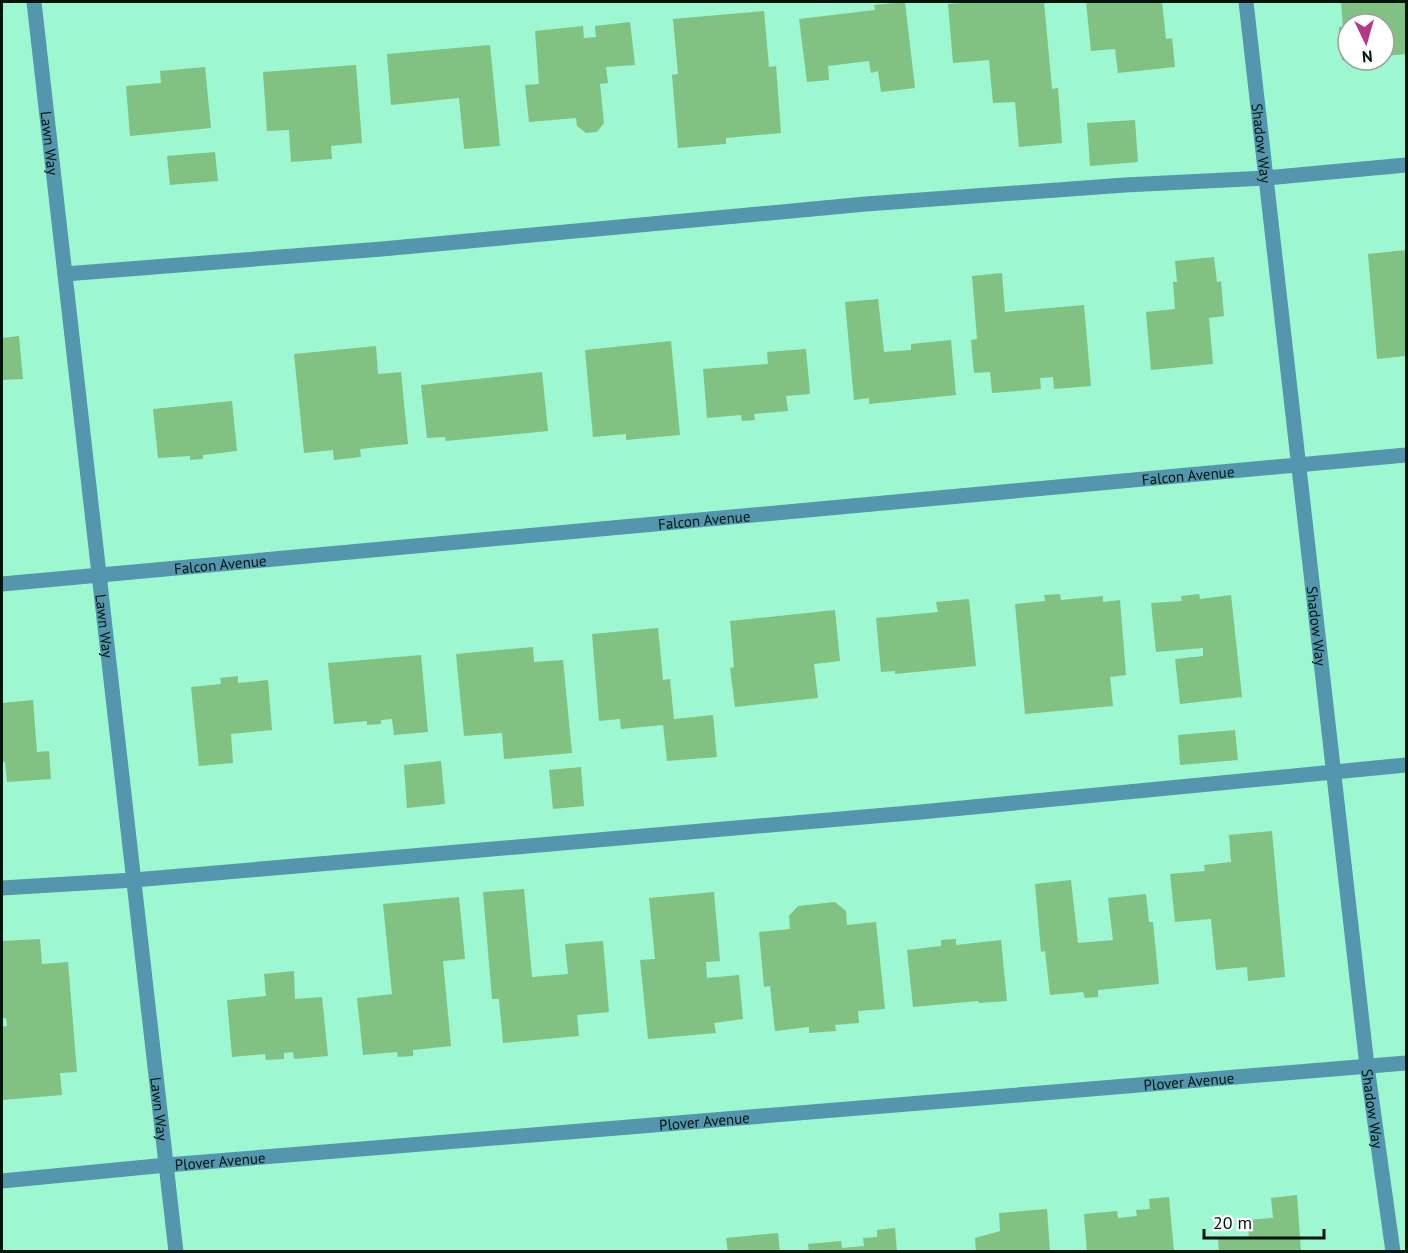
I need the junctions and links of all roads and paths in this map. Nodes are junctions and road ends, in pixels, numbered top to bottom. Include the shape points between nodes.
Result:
1 (34, 2) edge
2 (1246, 2) edge
3 (1407, 165) edge
4 (1266, 178) junction
5 (65, 274) junction
6 (1407, 455) edge
7 (1299, 464) junction
8 (99, 576) junction
9 (2, 584) edge
10 (1407, 765) edge
11 (1334, 771) junction
12 (134, 880) junction
13 (2, 888) edge
14 (1407, 1063) edge
15 (1368, 1066) junction
16 (167, 1165) junction
17 (2, 1181) edge
18 (176, 1251) edge
19 (1393, 1251) edge

1 - 5 street, Lawn Way
2 - 4 street, Shadow Way
3 - 4 street
4 - 5 street via 866,204
4 - 7 street, Shadow Way
5 - 8 street, Lawn Way
6 - 7 street, Falcon Avenue
7 - 8 street, Falcon Avenue
7 - 11 street, Shadow Way
8 - 9 street, Falcon Avenue
8 - 12 street, Lawn Way
10 - 11 street
11 - 12 street via 921,812
11 - 15 street, Shadow Way
12 - 13 street
12 - 16 street, Lawn Way
14 - 15 street, Plover Avenue
15 - 16 street, Plover Avenue
15 - 19 street, Shadow Way
16 - 17 street, Plover Avenue
16 - 18 street, Lawn Way

